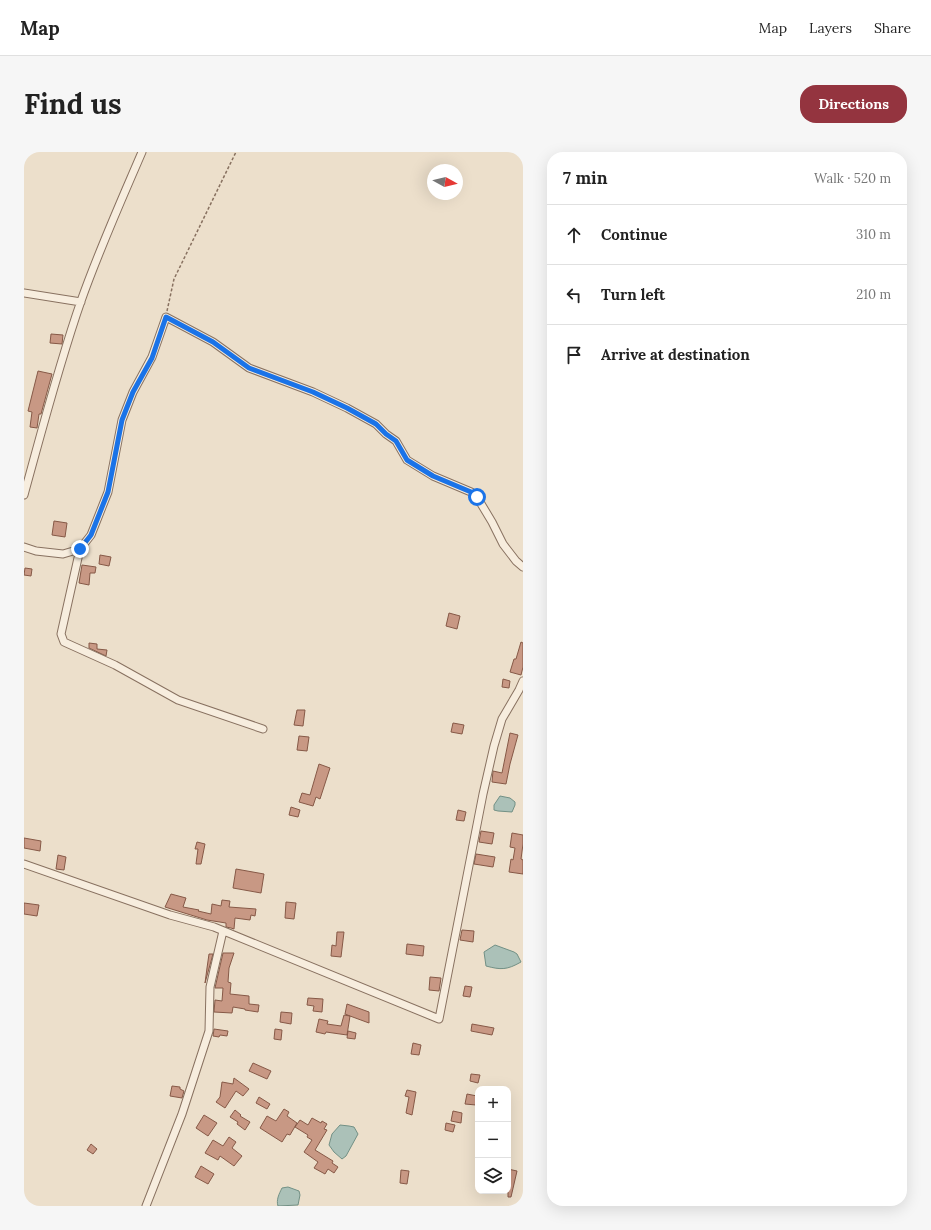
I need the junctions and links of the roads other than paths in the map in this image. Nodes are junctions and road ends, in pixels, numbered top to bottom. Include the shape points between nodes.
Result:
1 (142, 152) edge
2 (24, 293) edge
3 (81, 302) junction
4 (24, 495) edge
5 (24, 547) edge
6 (80, 549) junction
7 (523, 567) edge
8 (523, 681) edge
9 (264, 729) dead end
10 (24, 864) edge
11 (223, 931) junction
12 (146, 1206) edge

1 - 3 street
2 - 3 street
3 - 4 street via 50,399
5 - 6 street via 64,554
6 - 7 street via 91,535 108,492 122,420 133,392 152,358 166,317 213,342 249,368 313,392 376,424 396,441 407,460 477,497 503,544
6 - 9 street via 61,634 64,642 115,665 178,700
8 - 11 street via 502,719 494,746 439,1020
10 - 11 street
11 - 12 street via 210,987 209,1031 182,1114

